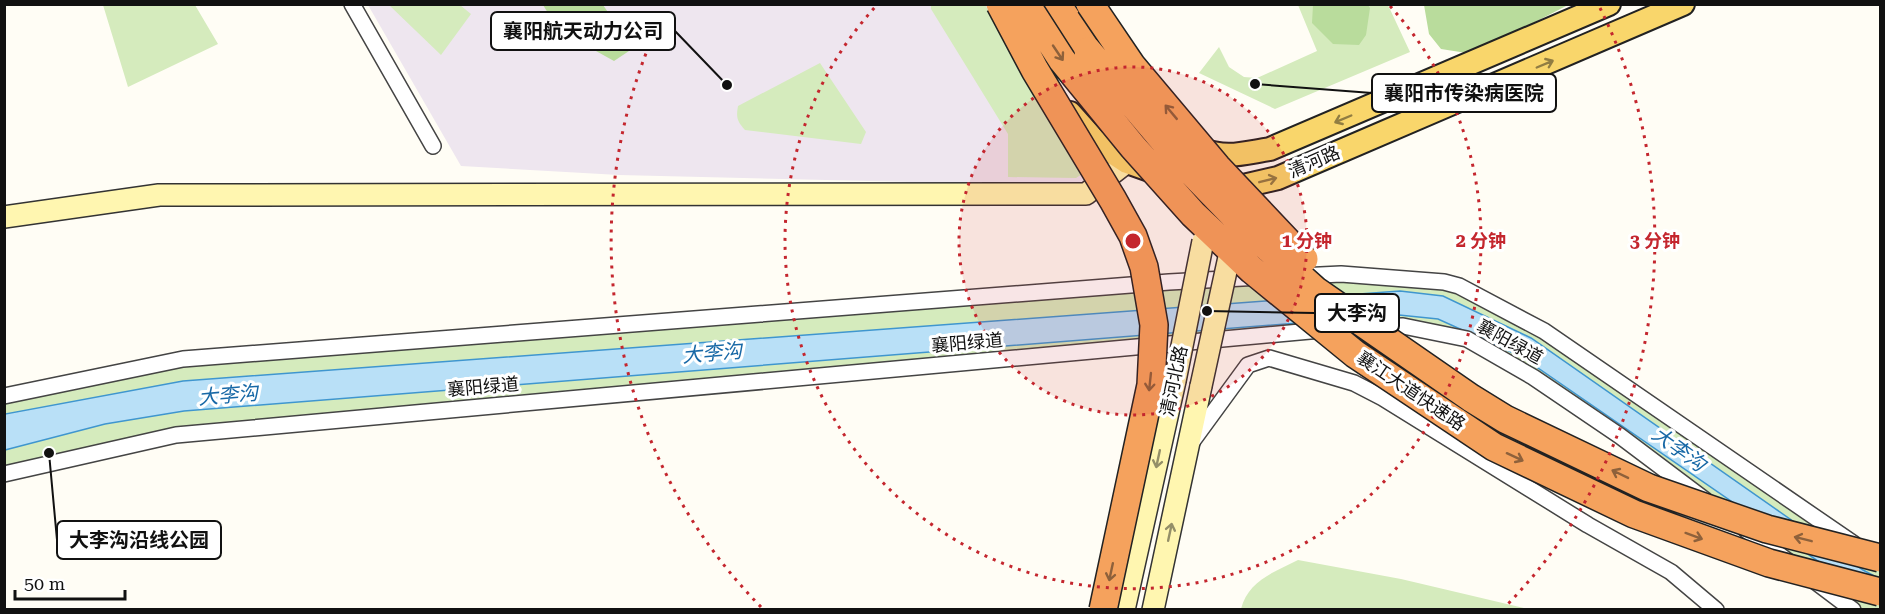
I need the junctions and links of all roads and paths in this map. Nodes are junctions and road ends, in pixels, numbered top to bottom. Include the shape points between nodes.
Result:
1 (352, 4) edge
2 (999, 4) edge
3 (1026, 4) edge
4 (1057, 4) edge
5 (1063, 4) edge
6 (1090, 4) edge
7 (1609, 4) edge
8 (1683, 4) edge
9 (433, 146) dead end
10 (1203, 150) junction
11 (1244, 153) junction
12 (1127, 162) junction
13 (1207, 187) junction
14 (1239, 188) junction
15 (4, 217) edge
16 (4, 396) edge
17 (1471, 398) junction
18 (1188, 447) junction
19 (4, 474) edge
20 (1881, 560) edge
21 (1881, 592) edge
22 (1103, 609) edge
23 (1125, 609) edge
24 (1153, 609) edge
25 (1716, 609) edge
26 (1853, 609) edge

1 - 9 street
2 - 12 main road, 清河路 via 1059,102 1095,141
2 -> 22 highway, bridge via 1133,236 1144,267 1154,325 1151,385
3 -> 21 highway, 襄江大道快速路, bridge via 1062,60 1193,214 1252,270 1355,354 1494,447 1634,514 1769,563
4 - 17 highway, 襄江大道快速路, bridge via 1089,51 1180,160 1247,229 1315,290
5 - 10 main road, 清河路 via 1124,99 1144,123 1170,139
17 -> 6 highway, bridge via 1325,280 1217,167 1132,66
7 -> 11 main road, 清河路 via 1270,149
14 -> 8 main road, 清河路 via 1278,178
10 - 11 main road, 清河路 via 1228,156
10 - 13 street, 清河北路
11 - 14 street, 清河北路
12 - 13 main road, 清河路
12 - 15 street via 1086,194 159,195
13 - 14 main road, 清河路
13 -> 23 street, 清河北路, bridge via 1203,241
14 - 18 street, 清河北路, bridge via 1231,248
16 - 20 street via 183,359 1169,282 1341,274 1444,282 1459,286 1544,331
20 -> 17 highway, 襄江大道快速路, bridge via 1767,530 1648,488 1505,419
24 -> 18 street, 清河北路
18 - 25 street via 1248,364 1269,358 1354,383 1671,572
19 - 26 street, 襄阳绿道 via 176,435 1343,328 1403,326 1467,339 1533,377 1620,436

